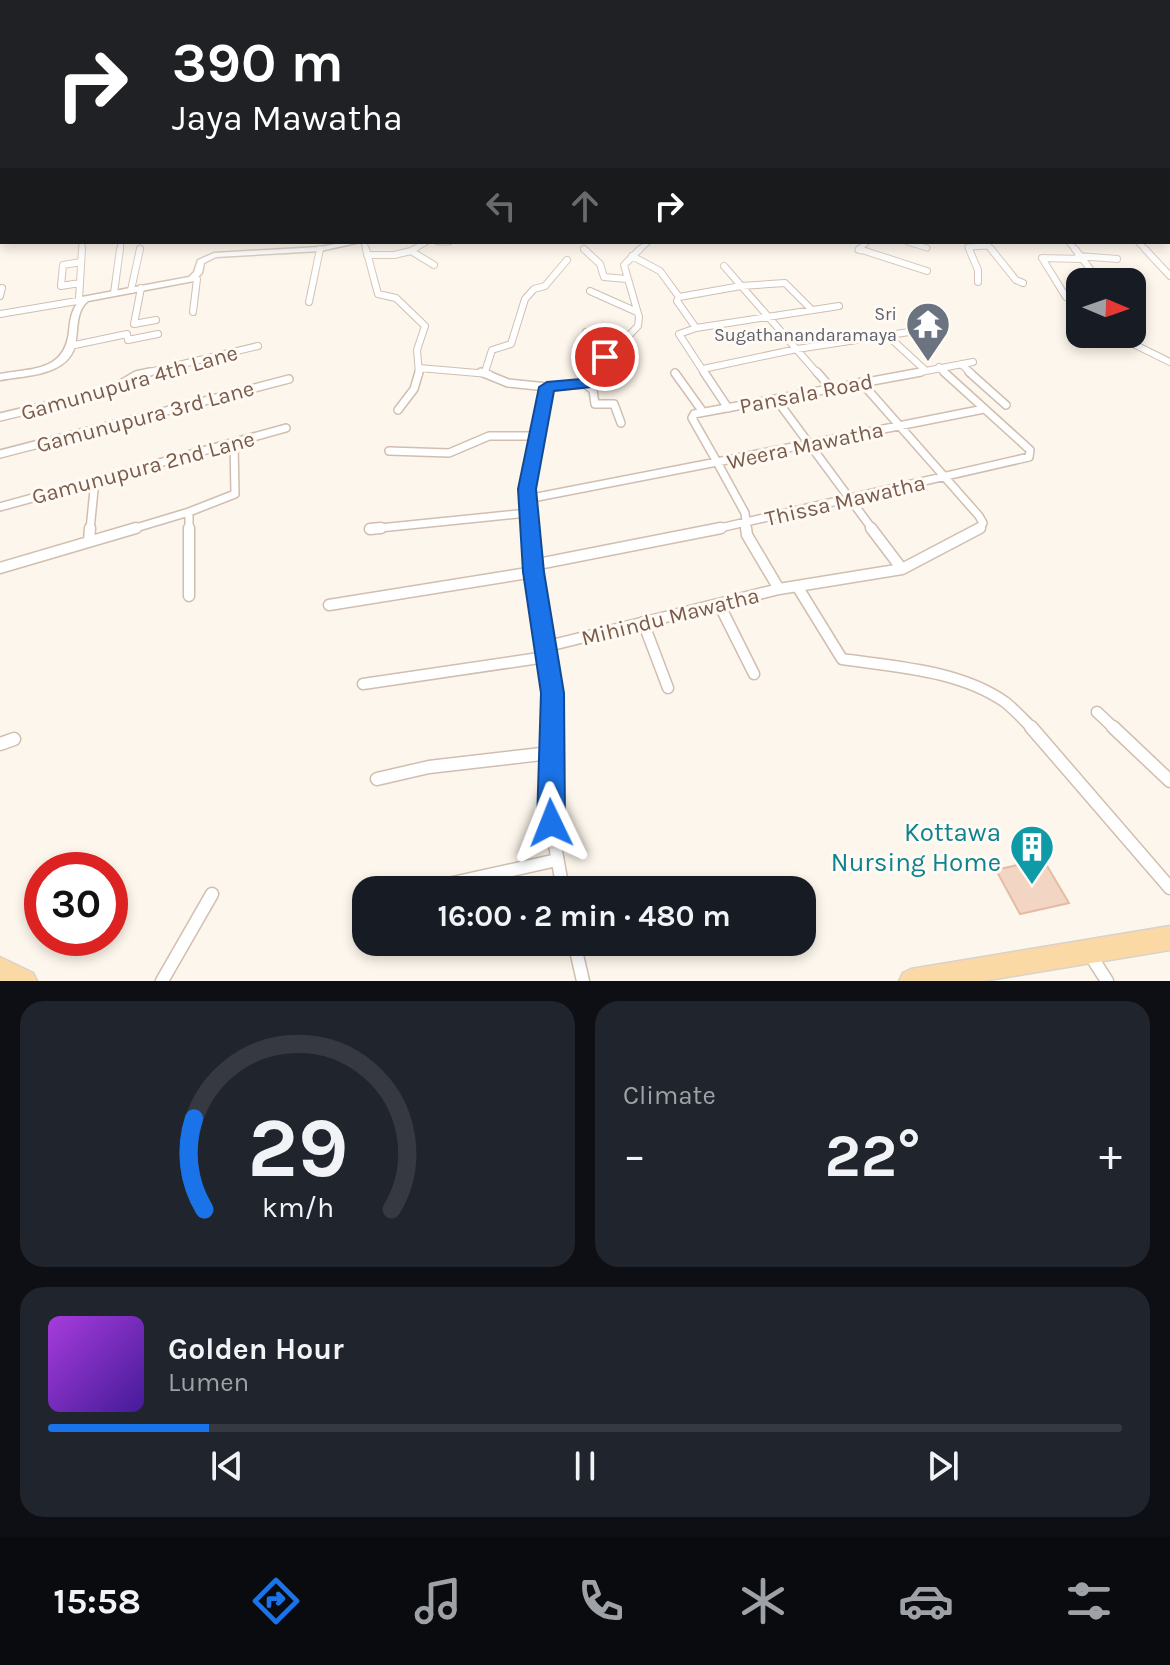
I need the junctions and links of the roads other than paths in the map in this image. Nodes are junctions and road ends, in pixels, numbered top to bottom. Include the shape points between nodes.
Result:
1 (82, 244) edge
2 (121, 244) edge
3 (346, 244) edge
4 (364, 244) edge
5 (423, 244) edge
6 (646, 244) edge
7 (865, 244) edge
8 (914, 244) edge
9 (986, 244) edge
10 (1070, 244) edge
11 (1140, 244) edge
12 (291, 246) edge
13 (140, 248) dead end
14 (927, 248) dead end
15 (320, 249) junction
16 (584, 249) dead end
17 (411, 251) junction
18 (61, 253) dead end
19 (367, 255) junction
20 (632, 256) junction
21 (1079, 257) junction
22 (1117, 259) dead end
23 (567, 260) dead end
24 (81, 262) junction
25 (63, 265) junction
26 (434, 265) dead end
27 (724, 266) dead end
28 (1089, 268) edge
29 (927, 271) dead end
30 (1170, 276) edge
31 (194, 277) junction
32 (627, 279) junction
33 (978, 282) dead end
34 (80, 283) junction
35 (1023, 283) dead end
36 (741, 286) junction
37 (2, 288) dead end
38 (136, 289) junction
39 (590, 291) dead end
40 (114, 293) junction
41 (0, 296) edge
42 (679, 297) junction
43 (1066, 297) dead end
44 (81, 300) junction
45 (309, 302) dead end
46 (839, 306) dead end
47 (811, 309) junction
48 (193, 312) dead end
49 (637, 312) junction
50 (0, 314) edge
51 (768, 317) junction
52 (156, 320) dead end
53 (696, 328) junction
54 (586, 332) dead end
55 (909, 332) dead end
56 (158, 334) dead end
57 (888, 336) junction
58 (70, 346) junction
59 (258, 346) dead end
60 (1142, 348) edge
61 (797, 349) junction
62 (973, 362) dead end
63 (1170, 362) edge
64 (598, 364) junction
65 (961, 364) junction
66 (939, 367) junction
67 (419, 368) junction
68 (703, 369) junction
69 (925, 370) junction
70 (485, 372) junction
71 (675, 373) dead end
72 (0, 377) edge
73 (289, 379) dead end
74 (861, 382) junction
75 (585, 384) junction
76 (547, 387) junction
77 (831, 388) junction
78 (776, 399) junction
79 (1006, 405) dead end
80 (728, 408) junction
81 (984, 409) junction
82 (398, 410) dead end
83 (703, 412) junction
84 (0, 417) edge
85 (621, 423) dead end
86 (899, 424) junction
87 (286, 428) dead end
88 (536, 436) junction
89 (234, 442) junction
90 (810, 444) junction
91 (389, 451) dead end
92 (0, 454) edge
93 (717, 462) junction
94 (944, 477) junction
95 (95, 480) junction
96 (527, 499) junction
97 (853, 499) junction
98 (0, 507) edge
99 (189, 512) junction
100 (527, 513) junction
101 (746, 523) junction
102 (370, 529) dead end
103 (89, 541) junction
104 (0, 568) edge
105 (533, 568) junction
106 (902, 569) junction
107 (797, 586) junction
108 (779, 589) junction
109 (189, 596) dead end
110 (329, 605) dead end
111 (720, 606) junction
112 (643, 622) junction
113 (545, 652) junction
114 (754, 674) dead end
115 (363, 684) dead end
116 (668, 688) dead end
117 (1097, 712) dead end
118 (14, 739) dead end
119 (0, 744) edge
120 (550, 753) junction
121 (377, 779) dead end
122 (1170, 781) edge
123 (557, 860) junction
124 (484, 876) edge
125 (560, 876) edge
126 (1170, 888) edge
127 (212, 894) dead end
128 (1170, 938) edge
129 (1088, 952) junction
130 (577, 956) edge
131 (0, 969) edge
132 (975, 976) edge
133 (25, 981) edge
134 (162, 981) edge
135 (583, 981) edge
136 (911, 981) edge
137 (1107, 981) edge

1 - 24 street
2 - 40 street
3 - 15 street
4 - 19 street
5 - 17 street
6 - 20 street
7 - 29 street via 858,250
8 - 14 street
9 - 33 street via 968,247
9 - 35 street
10 - 21 street
11 - 30 street
12 - 15 street
12 - 31 street via 209,257
13 - 38 street
15 - 45 street
16 - 32 street via 600,264 604,277
17 - 19 street
17 - 26 street
18 - 25 street
19 - 67 street via 378,294 396,298 425,326 417,350
20 - 32 street via 624,265
20 - 42 street via 660,271
21 - 22 street
21 - 28 street
21 - 43 street via 1042,258
23 - 70 street via 545,286 525,299 514,340 492,350
24 - 25 street
24 - 34 street
25 - 34 street via 61,286
27 - 36 street
31 - 38 street
31 - 48 street
32 - 49 street
34 - 44 street
36 - 42 street
36 - 47 street via 785,283
36 - 51 street
37 - 41 street
38 - 40 street
38 - 52 street via 134,324
39 - 49 street
40 - 44 street
42 - 53 street
44 - 50 street
44 - 58 street
46 - 47 street
47 - 51 street
49 - 64 street via 635,330
51 - 53 street
51 - 61 street
53 - 68 street via 679,334
54 - 64 street via 578,347
55 - 57 street
56 - 58 street via 128,340 127,334
57 - 61 street
57 - 69 street
58 - 72 street via 55,365
59 - 84 street, Gamunupura 4th Lane via 136,375 109,391
60 - 63 street
61 - 68 street
61 - 77 street
62 - 65 street, Pansala Road
64 - 75 street
65 - 66 street, Pansala Road
65 - 79 street
66 - 69 street, Pansala Road
66 - 81 street, Thissa Mawatha
67 - 70 street
67 - 82 street via 414,389
68 - 80 street
69 - 74 street, Pansala Road
70 - 76 street via 508,383
71 - 83 street
73 - 92 street, Gamunupura 3rd Lane
74 - 77 street, Pansala Road
74 - 86 street
75 - 76 street
75 - 85 street via 593,390 595,404 614,404
76 - 88 street
77 - 78 street, Pansala Road
78 - 80 street, Pansala Road
78 - 90 street
80 - 83 street, Pansala Road
81 - 86 street, Weera Mawatha
81 - 94 street, Thissa Mawatha via 1030,450 1029,457
83 - 93 street via 692,418
86 - 90 street, Weera Mawatha
86 - 94 street
87 - 89 street, Gamunupura 2nd Lane
88 - 91 street via 489,436 445,453
88 - 96 street
89 - 95 street, Gamunupura 2nd Lane
89 - 99 street via 235,494
90 - 93 street, Weera Mawatha
90 - 97 street
93 - 96 street
93 - 101 street, Weera Mawatha
94 - 97 street, Thissa Mawatha
94 - 106 street, Mihindu Mawatha via 979,516 981,528
95 - 98 street, Gamunupura 2nd Lane
95 - 103 street
96 - 100 street
97 - 101 street, Thissa Mawatha
97 - 106 street
99 - 103 street
99 - 109 street
100 - 102 street
100 - 105 street
101 - 105 street, Thissa Mawatha
101 - 108 street, Weera Mawatha via 747,535
103 - 104 street
105 - 110 street, Thissa Mawatha
105 - 113 street
106 - 107 street, Mihindu Mawatha
107 - 108 street, Mihindu Mawatha
107 - 126 street via 842,659 933,672 1008,704
108 - 111 street, Mihindu Mawatha
111 - 112 street, Mihindu Mawatha
111 - 114 street
112 - 113 street, Mihindu Mawatha
112 - 116 street
113 - 115 street, Mihindu Mawatha
113 - 120 street via 553,706
117 - 122 street
118 - 119 street
120 - 121 street via 429,767
120 - 123 street
123 - 124 street
123 - 125 street
127 - 134 street
128 - 129 main road
129 - 132 main road
129 - 137 street
130 - 135 street
131 - 133 main road
132 - 136 main road

